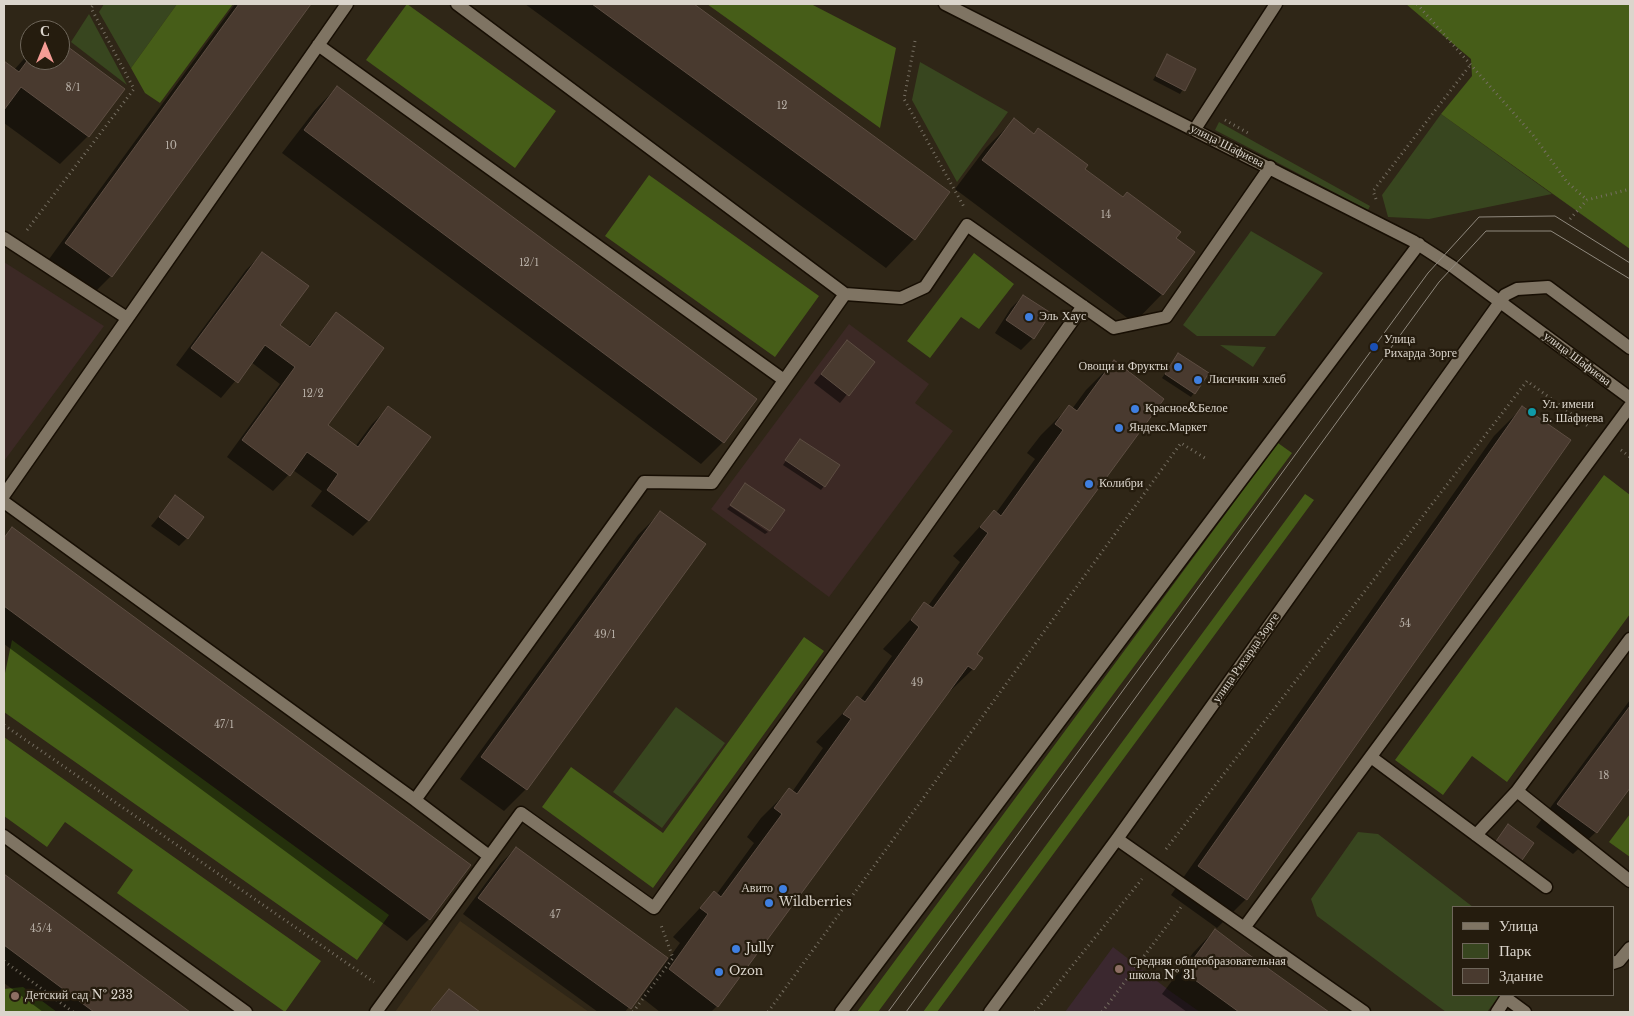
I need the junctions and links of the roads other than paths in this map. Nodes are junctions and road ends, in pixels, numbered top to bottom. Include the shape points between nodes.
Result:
1 (347, 4) edge
2 (457, 4) edge
3 (945, 4) edge
4 (1276, 4) edge
5 (318, 45) junction
6 (1194, 129) junction
7 (1270, 167) junction
8 (4, 238) edge
9 (1419, 244) junction
10 (845, 294) junction
11 (1500, 302) junction
12 (1083, 306) junction
13 (127, 318) junction
14 (1630, 348) edge
15 (784, 380) junction
16 (1630, 398) edge
17 (1630, 406) edge
18 (4, 495) edge
19 (4, 502) edge
20 (1630, 639) edge
21 (1371, 757) junction
22 (1517, 792) junction
23 (414, 800) junction
24 (1476, 835) junction
25 (4, 836) edge
26 (1117, 839) junction
27 (489, 856) junction
28 (1630, 881) edge
29 (1546, 887) dead end
30 (1244, 928) junction
31 (1630, 948) edge
32 (1614, 963) edge
33 (1512, 997) edge
34 (246, 1012) edge
35 (376, 1012) edge
36 (841, 1012) edge
37 (990, 1012) edge
38 (1364, 1012) edge
39 (1497, 1012) edge
40 (1525, 1012) edge

1 - 5 street
2 - 10 street
3 - 6 street, улица Шафиева
4 - 6 street
5 - 13 street
5 - 15 street
6 - 7 street, улица Шафиева
7 - 9 street, улица Шафиева
7 - 12 street via 1166,317 1114,328
8 - 13 street
9 - 11 street, улица Шафиева
9 - 36 street
10 - 12 street via 901,298 925,287 967,225
10 - 15 street
11 - 14 street via 1505,295 1517,289 1548,287
11 - 16 street, улица Шафиева
11 - 26 street, улица Рихарда Зорге
12 - 27 street via 654,908 521,813
13 - 18 street
15 - 23 street via 712,483 644,482
17 - 21 street
19 - 23 street
20 - 22 street
21 - 24 street
21 - 30 street
22 - 24 street
22 - 28 street
23 - 27 street
24 - 29 street
25 - 34 street
26 - 30 street
26 - 37 street, улица Рихарда Зорге
27 - 35 street
30 - 38 street
31 - 32 street
33 - 39 street
33 - 40 street

